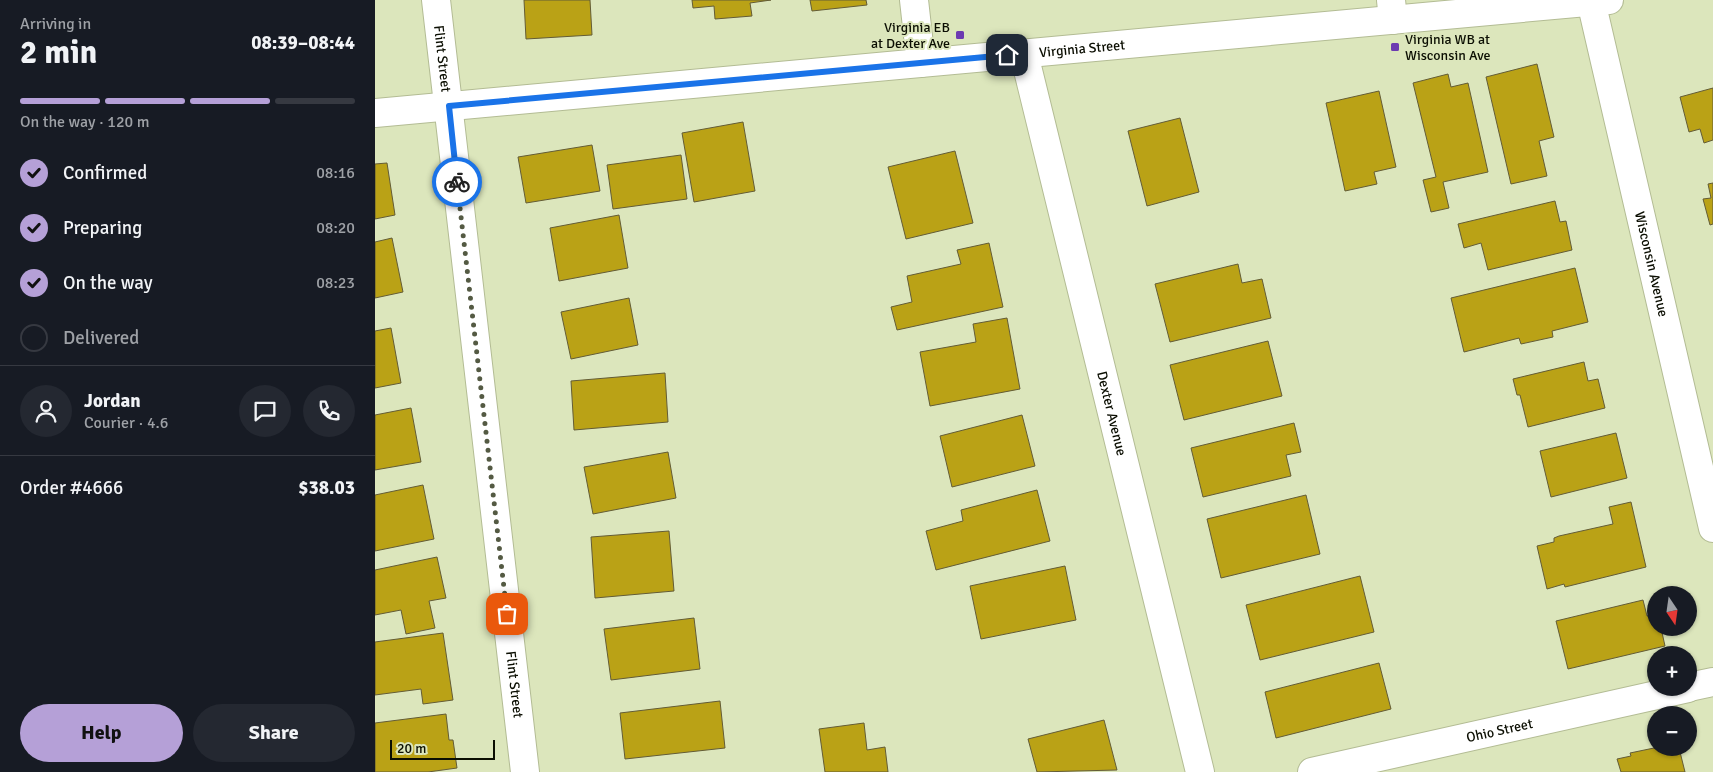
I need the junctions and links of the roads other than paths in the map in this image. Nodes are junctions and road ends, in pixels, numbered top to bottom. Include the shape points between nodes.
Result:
1 (436, 0) edge
2 (914, 0) edge
3 (1600, 1) edge
4 (1392, 10) edge
5 (1024, 54) junction
6 (921, 63) junction
7 (449, 106) junction
8 (375, 113) edge
9 (1713, 528) edge
10 (1713, 682) edge
11 (1697, 685) edge
12 (1649, 696) edge
13 (525, 772) edge
14 (1199, 772) edge
15 (1312, 772) edge

1 - 7 street, Flint Street
2 - 6 street
3 - 4 street, Virginia Street
3 - 9 street, Wisconsin Avenue
4 - 5 street, Virginia Street
5 - 6 street, Virginia Street
5 - 14 street, Dexter Avenue
6 - 7 street, Virginia Street
7 - 8 street, Virginia Street
7 - 13 street, Flint Street
10 - 11 street, Ohio Street
12 - 15 street, Ohio Street

